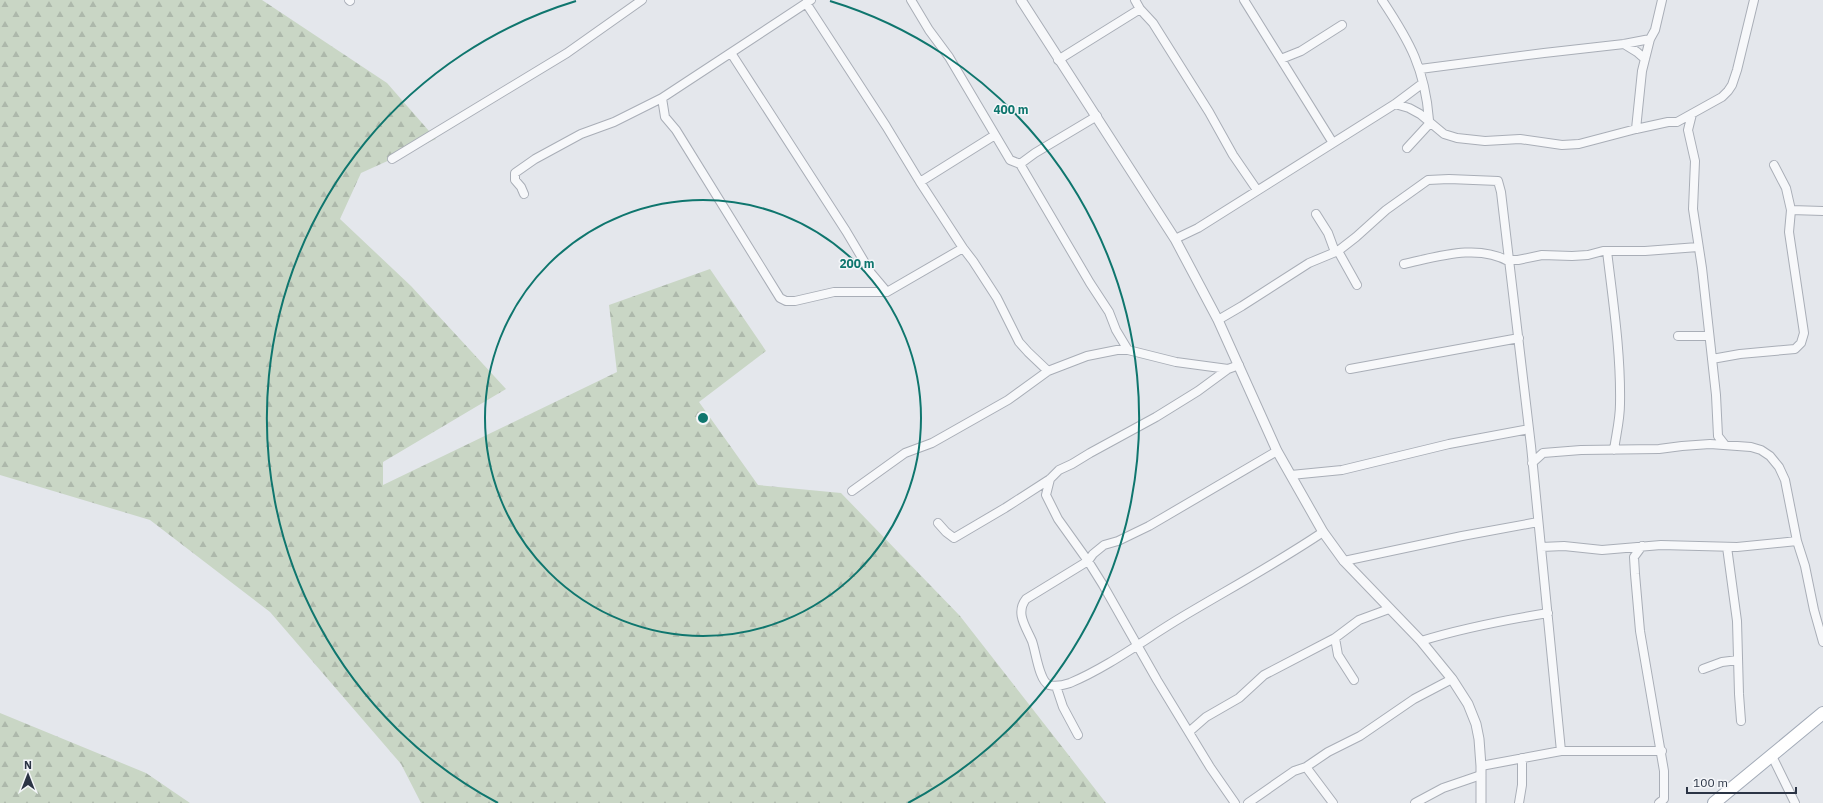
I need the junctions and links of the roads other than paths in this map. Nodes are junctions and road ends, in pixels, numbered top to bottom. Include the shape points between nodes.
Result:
1 (642, 0) edge
2 (911, 0) edge
3 (1021, 0) edge
4 (1135, 0) edge
5 (1244, 0) edge
6 (1382, 0) edge
7 (1662, 0) edge
8 (1754, 0) edge
9 (809, 2) edge
10 (1140, 8) junction
11 (1342, 25) dead end
12 (1650, 38) junction
13 (1624, 44) junction
14 (731, 52) junction
15 (1281, 59) junction
16 (1645, 59) junction
17 (1058, 60) junction
18 (1420, 69) junction
19 (1423, 83) junction
20 (662, 98) junction
21 (1395, 104) junction
22 (1692, 114) junction
23 (1096, 116) junction
24 (1429, 122) junction
25 (1677, 122) junction
26 (1636, 129) junction
27 (1688, 130) junction
28 (996, 135) junction
29 (1333, 143) junction
30 (1407, 148) dead end
31 (392, 159) dead end
32 (1020, 164) junction
33 (1774, 165) dead end
34 (920, 182) junction
35 (1257, 190) junction
36 (524, 194) dead end
37 (1791, 210) junction
38 (1823, 212) edge
39 (1316, 214) dead end
40 (1175, 239) junction
41 (1698, 247) junction
42 (962, 248) junction
43 (1336, 251) junction
44 (1607, 251) junction
45 (1404, 264) dead end
46 (1510, 264) junction
47 (1357, 285) dead end
48 (887, 292) junction
49 (1218, 320) junction
50 (1678, 336) dead end
51 (1709, 336) junction
52 (1519, 338) junction
53 (1128, 350) junction
54 (1712, 359) junction
55 (1239, 365) junction
56 (1228, 369) junction
57 (1350, 369) dead end
58 (1048, 371) junction
59 (1529, 429) junction
60 (1718, 436) junction
61 (1710, 444) junction
62 (1725, 445) junction
63 (1532, 446) junction
64 (1614, 450) junction
65 (1277, 451) junction
66 (1543, 453) junction
67 (1532, 463) junction
68 (1291, 475) junction
69 (1050, 479) junction
70 (852, 490) dead end
71 (1538, 522) junction
72 (938, 523) dead end
73 (1323, 532) junction
74 (1797, 542) junction
75 (1541, 546) junction
76 (1642, 546) junction
77 (1727, 547) junction
78 (1624, 549) junction
79 (1634, 557) junction
80 (1088, 561) junction
81 (1344, 561) junction
82 (1389, 609) junction
83 (1548, 613) junction
84 (1334, 638) junction
85 (1421, 641) junction
86 (1823, 642) edge
87 (1138, 646) junction
88 (1738, 660) junction
89 (1704, 669) dead end
90 (1452, 679) junction
91 (1354, 680) dead end
92 (1056, 686) junction
93 (1823, 713) edge
94 (1742, 721) dead end
95 (1190, 732) junction
96 (1078, 735) dead end
97 (1561, 751) junction
98 (1662, 752) junction
99 (1772, 756) junction
100 (1522, 758) junction
101 (1306, 767) junction
102 (1481, 770) junction
103 (1234, 803) edge
104 (1248, 803) edge
105 (1333, 803) edge
106 (1415, 803) edge
107 (1481, 803) edge
108 (1519, 803) edge
109 (1659, 803) edge
110 (1714, 803) edge
111 (1795, 803) edge

1 - 31 street via 567,53
2 - 28 street
3 - 17 street
4 - 10 street
5 - 15 street
6 - 18 street via 1400,26
7 - 12 street via 1655,30
8 - 22 street via 1732,85 1722,97
9 - 14 street
9 - 34 street
10 - 17 street
10 - 35 street via 1153,23
11 - 15 street via 1301,51
12 - 13 street
12 - 16 street
13 - 16 street
13 - 18 street
14 - 20 street
14 - 48 street via 846,231 870,273
15 - 29 street
16 - 26 street
17 - 23 street
18 - 19 street
19 - 21 street
19 - 24 street
20 - 36 street via 614,122 581,134 535,159 515,173 515,180
20 - 48 street via 665,117 676,130 780,298 795,301 834,292
21 - 24 street via 1409,108
21 - 29 street
22 - 25 street
22 - 27 street
23 - 32 street
23 - 40 street
24 - 26 street via 1444,134 1457,138 1485,141 1520,139 1562,145 1580,144
24 - 30 street
25 - 26 street
25 - 27 street
27 - 41 street via 1695,161 1692,209
28 - 32 street via 1010,160
28 - 34 street
29 - 35 street
32 - 53 street via 1109,312
33 - 37 street via 1786,188
34 - 42 street
35 - 40 street via 1198,228
37 - 38 street
37 - 54 street via 1789,232 1804,334 1801,343 1794,349
39 - 43 street
40 - 49 street
41 - 44 street
41 - 51 street
42 - 48 street
42 - 58 street via 997,298 1020,342
43 - 46 street via 1428,180 1498,182
43 - 47 street
43 - 49 street via 1309,263
44 - 46 street via 1572,256 1537,256
44 - 64 street via 1617,322 1620,372 1620,405
45 - 46 street via 1448,255 1484,253 1499,256
46 - 52 street
49 - 55 street
50 - 51 street
51 - 54 street
52 - 57 street
52 - 59 street
53 - 56 street via 1176,362
53 - 58 street via 1087,356
54 - 60 street
55 - 56 street
55 - 65 street
56 - 69 street via 1156,417 1059,470
58 - 70 street via 1008,400 932,443 905,453
59 - 63 street
59 - 68 street via 1449,444 1342,470
60 - 61 street
60 - 62 street
61 - 62 street
61 - 64 street
62 - 74 street via 1751,446 1761,450 1779,467 1785,480
63 - 66 street
63 - 67 street
64 - 66 street
65 - 68 street
65 - 80 street via 1149,526 1104,545
66 - 67 street
67 - 71 street
68 - 73 street
69 - 72 street via 954,538
69 - 80 street via 1046,492 1048,500 1058,519
71 - 75 street
71 - 81 street
73 - 81 street
73 - 87 street
74 - 77 street
74 - 86 street
75 - 78 street
75 - 83 street
76 - 77 street
76 - 78 street
76 - 79 street
77 - 88 street via 1737,621
78 - 79 street
79 - 98 street via 1640,631
80 - 87 street
80 - 92 street via 1026,599 1020,611 1034,647 1042,679 1047,684
81 - 82 street
82 - 84 street via 1359,620
82 - 85 street
83 - 85 street via 1450,632
83 - 97 street
84 - 91 street via 1338,655
84 - 95 street via 1264,675 1239,698 1206,717
85 - 90 street
87 - 92 street via 1068,684
87 - 95 street
88 - 89 street via 1722,662
88 - 94 street
90 - 101 street via 1414,699 1381,723
90 - 102 street via 1468,704 1476,724
92 - 96 street via 1063,707
93 - 99 main road
95 - 103 street
97 - 98 street
97 - 100 street
98 - 109 street via 1664,799
99 - 110 main road
99 - 111 street
100 - 102 street
100 - 108 street
101 - 104 street via 1294,771
101 - 105 street
102 - 106 street
102 - 107 street

